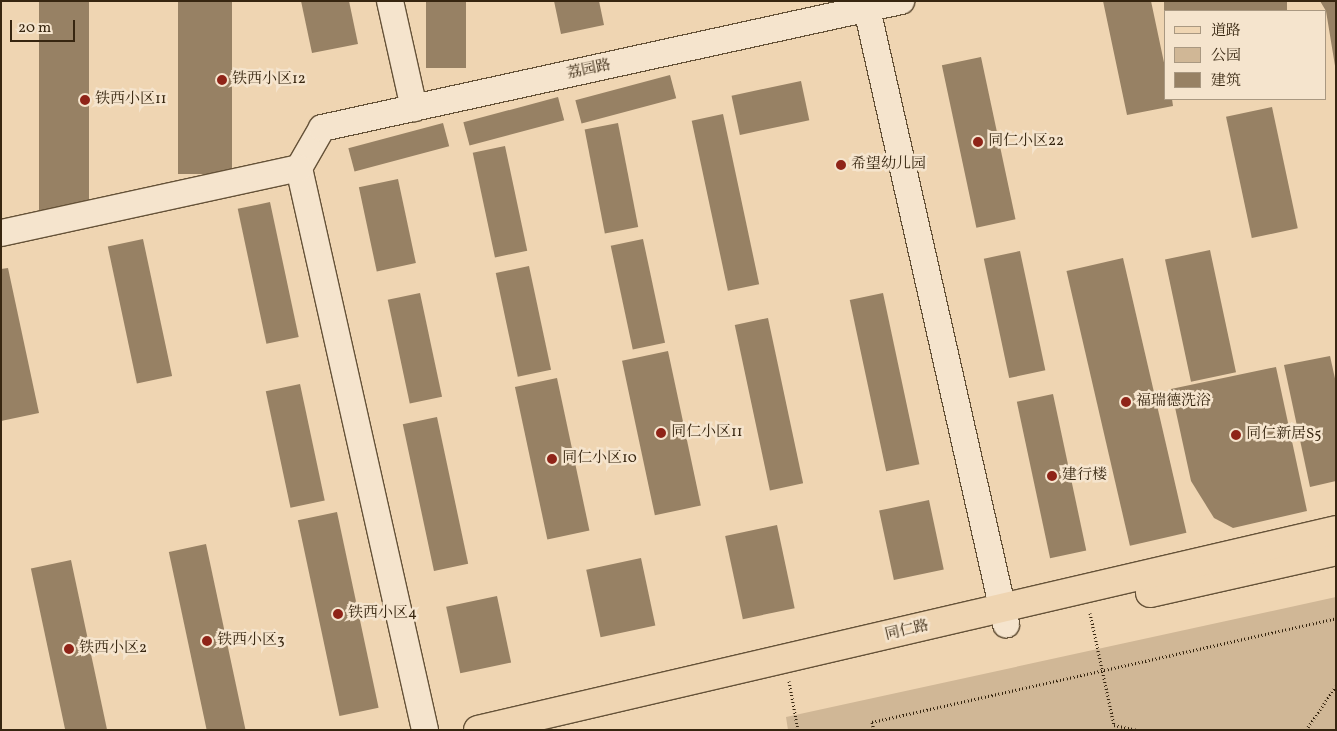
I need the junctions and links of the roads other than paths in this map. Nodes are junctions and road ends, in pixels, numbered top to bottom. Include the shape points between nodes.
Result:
1 (390, 1) edge
2 (901, 1) edge
3 (867, 9) junction
4 (414, 108) junction
5 (299, 168) junction
6 (1, 233) edge
7 (1336, 530) edge
8 (1336, 551) edge
9 (1004, 616) junction
10 (425, 730) edge
11 (478, 730) edge
12 (528, 730) edge

1 - 4 street
2 - 3 street, 荔园路
3 - 4 street, 荔园路
3 - 9 street
4 - 5 street, 荔园路 via 322,128
5 - 6 street
5 - 10 street
7 - 9 main road, 同仁路
8 - 9 main road, 同仁路 via 1089,607
9 - 11 main road, 同仁路
9 - 12 main road, 同仁路 via 787,671

